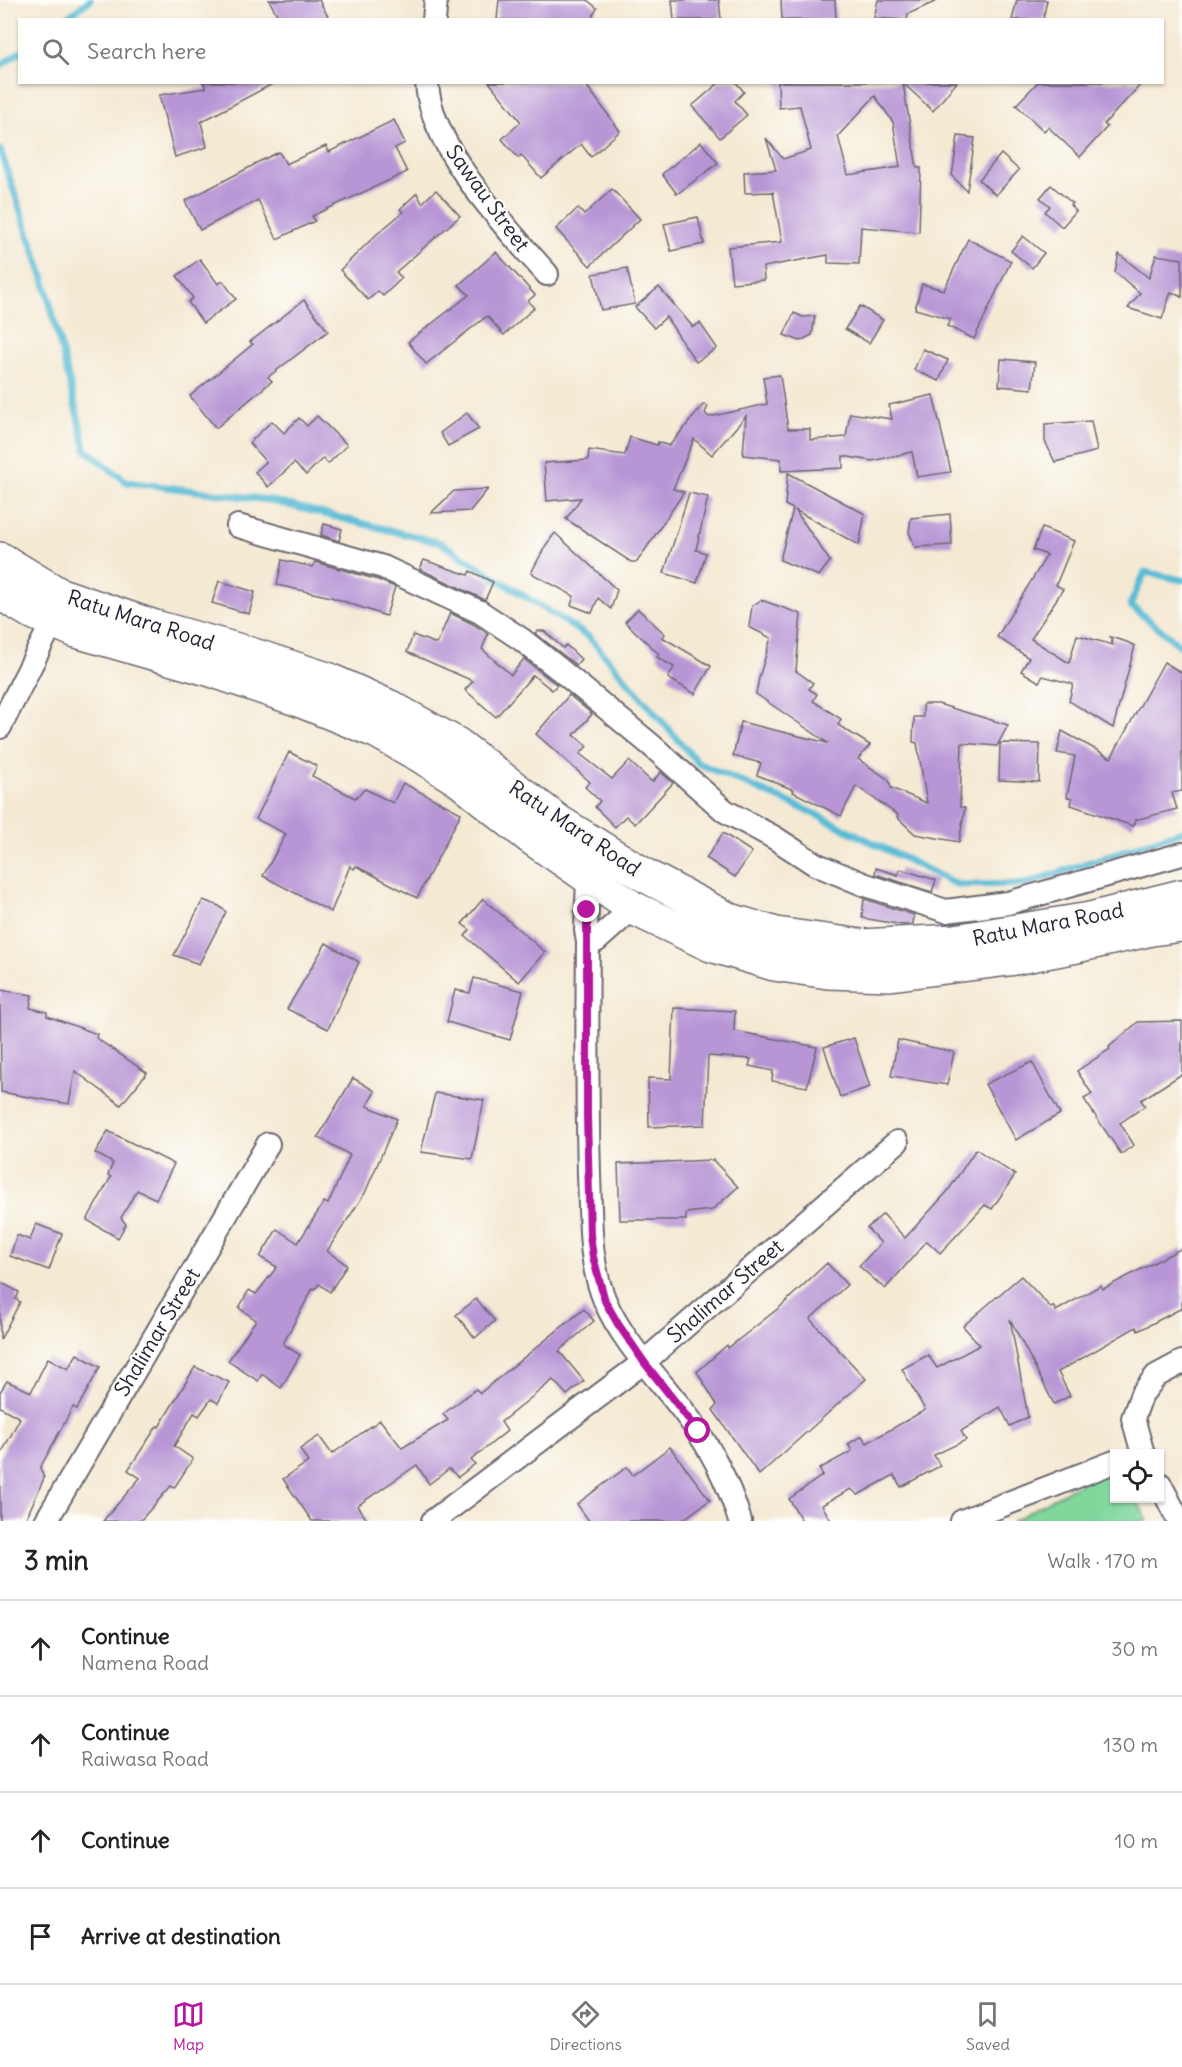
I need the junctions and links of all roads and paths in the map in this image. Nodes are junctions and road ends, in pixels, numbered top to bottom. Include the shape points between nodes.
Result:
1 (436, 0) edge
2 (434, 18) edge
3 (427, 84) edge
4 (547, 274) dead end
5 (238, 526) dead end
6 (0, 559) edge
7 (0, 593) edge
8 (53, 621) junction
9 (0, 727) edge
10 (1182, 854) edge
11 (588, 879) junction
12 (1182, 896) edge
13 (633, 908) junction
14 (1182, 925) edge
15 (588, 942) junction
16 (897, 1142) dead end
17 (268, 1144) dead end
18 (644, 1362) junction
19 (1182, 1362) edge
20 (1140, 1449) edge
21 (1110, 1464) edge
22 (1164, 1492) edge
23 (46, 1521) edge
24 (433, 1521) edge
25 (740, 1521) edge
26 (962, 1521) edge
27 (1179, 1521) edge

1 - 2 street
3 - 4 street, Sawau Street via 438,125 454,158
5 - 10 street via 383,567 480,612 559,669 725,811 815,864 863,884 946,911 1008,903
6 - 12 highway, Ratu Mara Road via 58,594 317,676 390,707 458,745 560,822 646,876 730,920 776,934 862,946 955,941 1090,918
7 - 8 highway, Ratu Mara Road
8 - 9 street
8 - 11 highway, Ratu Mara Road via 299,700 378,732 459,780
11 - 13 highway, Ratu Mara Road
11 - 15 street
13 - 14 highway, Ratu Mara Road via 711,945 774,964 828,972 890,974 1010,959
13 - 15 street via 596,941
15 - 18 street via 590,1235 605,1301
16 - 18 street, Shalimar Street
17 - 23 street, Shalimar Street
18 - 24 street, Shalimar Street
18 - 25 street via 698,1431
19 - 20 street via 1156,1376 1142,1394 1133,1418
21 - 26 street
22 - 27 street

